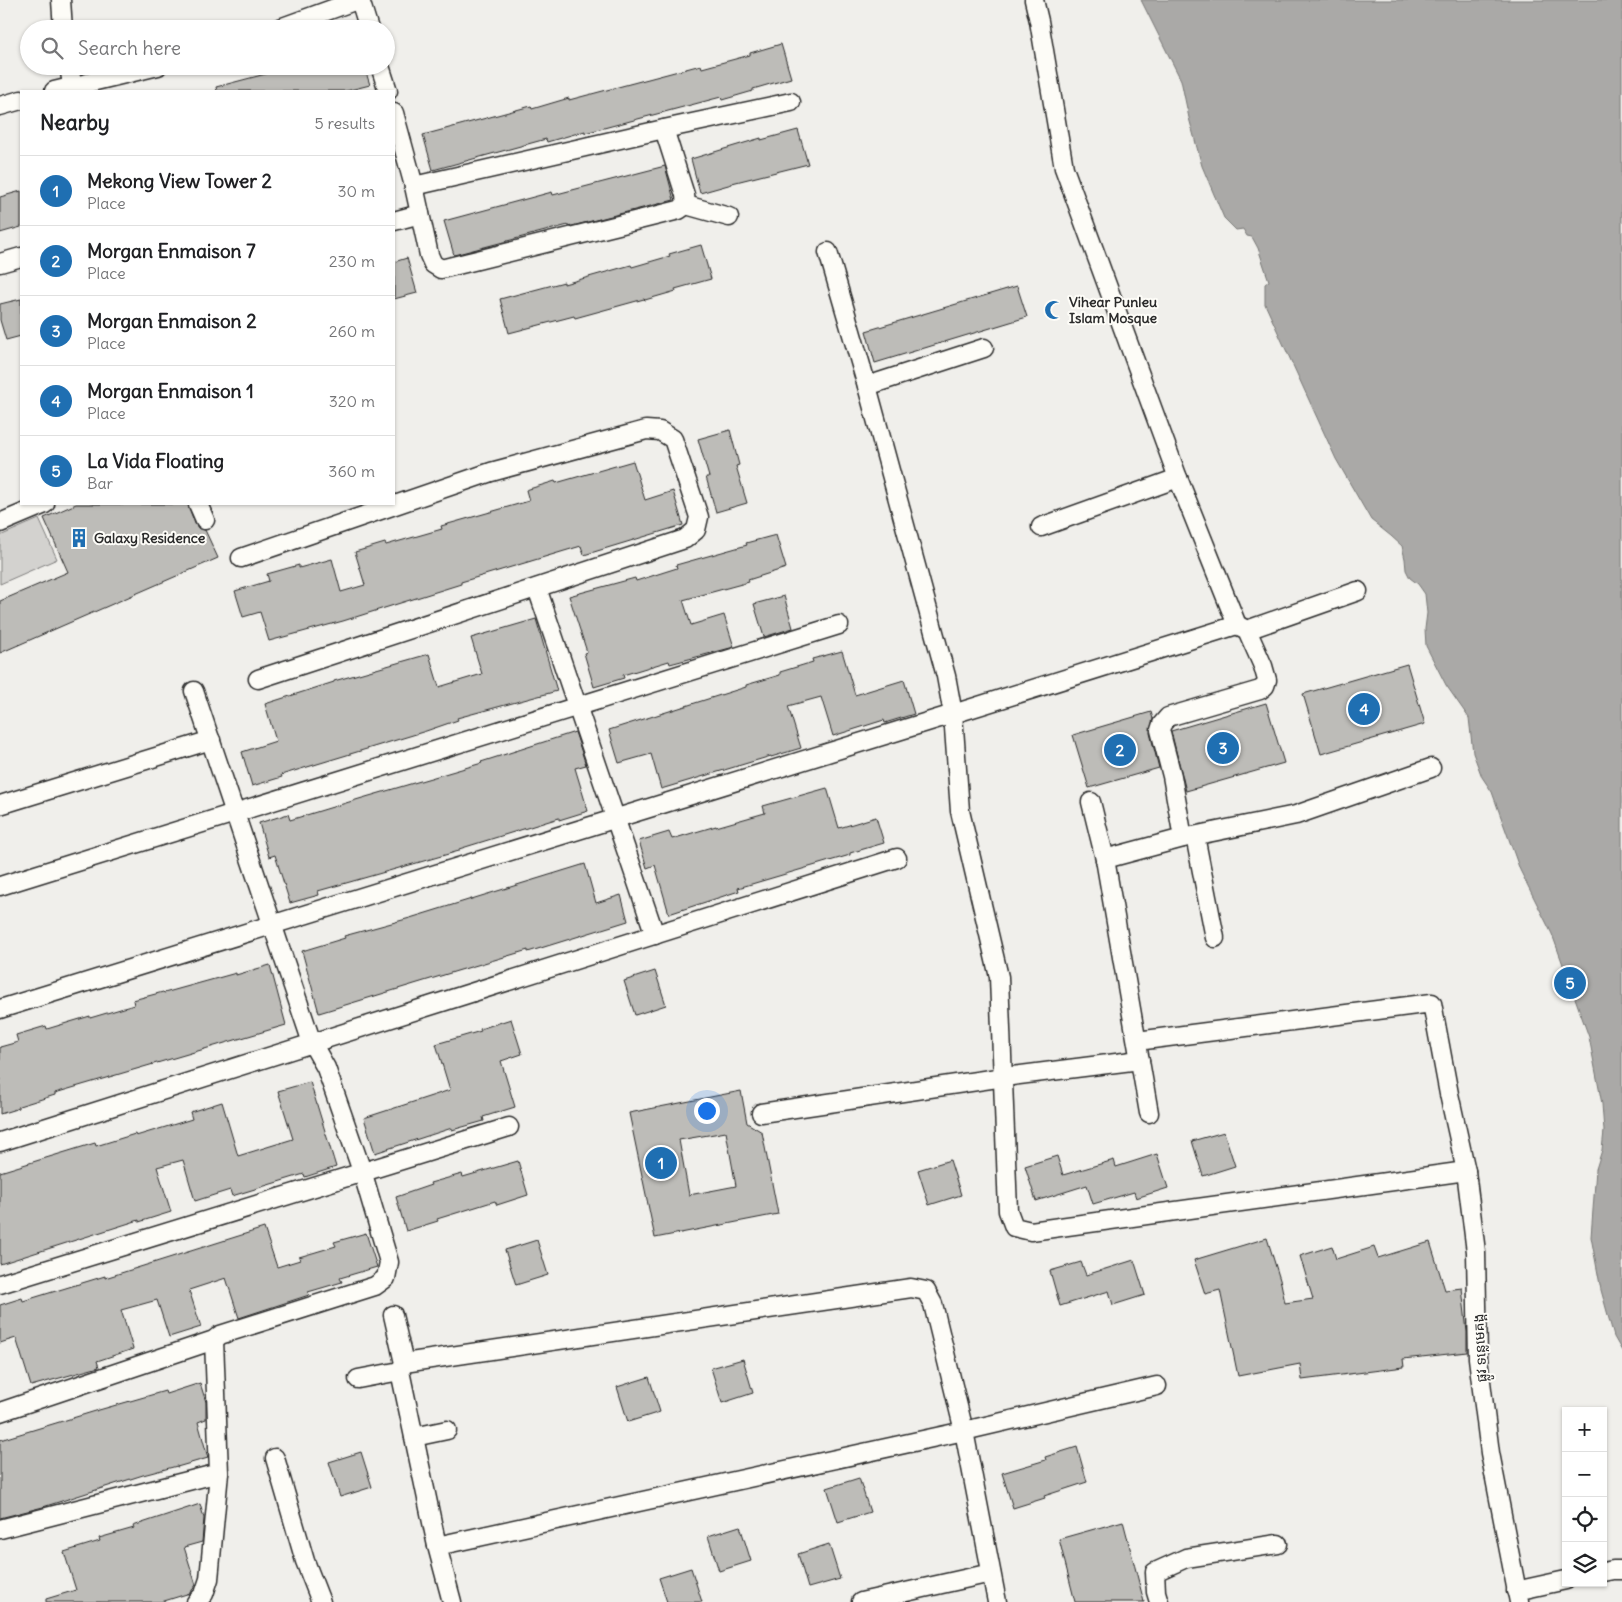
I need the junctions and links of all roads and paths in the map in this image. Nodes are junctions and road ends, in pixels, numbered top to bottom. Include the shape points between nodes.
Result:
1 (61, 0) edge
2 (359, 0) edge
3 (1034, 0) edge
4 (62, 20) edge
5 (302, 20) edge
6 (366, 20) edge
7 (70, 75) edge
8 (124, 75) edge
9 (383, 75) edge
10 (72, 89) edge
11 (388, 90) edge
12 (20, 100) edge
13 (791, 102) dead end
14 (0, 106) edge
15 (395, 117) edge
16 (664, 129) junction
17 (414, 186) junction
18 (686, 205) junction
19 (420, 214) junction
20 (729, 216) dead end
21 (395, 221) edge
22 (828, 252) dead end
23 (20, 257) edge
24 (0, 263) edge
25 (984, 348) dead end
26 (868, 386) junction
27 (1178, 478) junction
28 (43, 505) edge
29 (198, 505) edge
30 (394, 505) edge
31 (395, 505) edge
32 (205, 520) dead end
33 (0, 523) edge
34 (1040, 527) dead end
35 (241, 558) dead end
36 (537, 588) junction
37 (1358, 591) dead end
38 (839, 625) dead end
39 (1242, 628) junction
40 (258, 678) dead end
41 (194, 691) dead end
42 (577, 706) junction
43 (953, 714) junction
44 (211, 740) junction
45 (1431, 768) dead end
46 (1091, 802) dead end
47 (0, 805) edge
48 (236, 813) junction
49 (616, 819) junction
50 (1189, 837) junction
51 (897, 858) dead end
52 (1105, 860) junction
53 (0, 886) edge
54 (273, 924) junction
55 (655, 935) junction
56 (1215, 938) dead end
57 (0, 1009) edge
58 (1137, 1041) junction
59 (312, 1043) junction
60 (1140, 1060) junction
61 (1004, 1077) junction
62 (761, 1113) dead end
63 (1149, 1113) dead end
64 (509, 1127) dead end
65 (0, 1142) edge
66 (1466, 1171) junction
67 (363, 1174) junction
68 (0, 1284) edge
69 (393, 1315) dead end
70 (214, 1340) junction
71 (402, 1367) junction
72 (358, 1379) dead end
73 (1157, 1386) dead end
74 (0, 1412) edge
75 (447, 1430) dead end
76 (964, 1431) junction
77 (414, 1437) junction
78 (275, 1458) dead end
79 (219, 1472) junction
80 (0, 1529) edge
81 (1278, 1544) dead end
82 (437, 1546) junction
83 (1622, 1570) edge
84 (1607, 1571) edge
85 (990, 1573) junction
86 (1562, 1581) edge
87 (1518, 1597) edge
88 (196, 1602) edge
89 (321, 1602) edge
90 (452, 1602) edge
91 (861, 1602) edge
92 (997, 1602) edge
93 (1159, 1602) edge

1 - 4 street
2 - 5 street
2 - 6 street
3 - 27 street via 1064,168
7 - 10 street
8 - 10 street
9 - 11 street
12 - 14 street
13 - 16 street
15 - 17 street
16 - 17 street
16 - 18 street
17 - 19 street
18 - 19 street via 679,210 441,269 433,264 429,255
18 - 20 street
19 - 21 street
22 - 26 street
23 - 24 street
25 - 26 street
26 - 43 street via 946,676
27 - 34 street
27 - 39 street
28 - 33 street
29 - 32 street
30 - 35 street
31 - 36 street via 509,467 646,430 660,431 673,439 699,517 696,530 685,539
36 - 40 street
36 - 42 street
37 - 39 street
38 - 42 street
39 - 43 street
39 - 50 street via 1263,666 1266,686 1168,717 1160,730
41 - 44 street
42 - 48 street
42 - 49 street
43 - 49 street
43 - 61 street via 960,811 999,977
44 - 47 street
44 - 48 street
45 - 50 street via 1296,815
46 - 52 street
48 - 53 street
48 - 54 street
49 - 54 street
49 - 55 street
50 - 52 street
50 - 56 street
51 - 55 street
52 - 58 street
54 - 57 street
54 - 59 street
55 - 59 street
58 - 60 street
58 - 66 street, ផ្លូវ ទន្លេមេគង្គ via 1432,1003
59 - 65 street
59 - 67 street via 326,1068
60 - 61 street
60 - 63 street
61 - 62 street
61 - 66 street via 1008,1211 1014,1227 1031,1231
64 - 67 street
66 - 87 street, ផ្លូវ ទន្លេមេគង្គ via 1476,1252 1478,1358 1490,1453
67 - 68 street
67 - 70 street via 390,1262 386,1278 375,1286 220,1335
69 - 71 street
70 - 74 street
70 - 79 street
71 - 72 street
71 - 76 street via 911,1288 926,1291 933,1304
71 - 77 street
73 - 76 street
75 - 77 street
76 - 82 street
76 - 85 street
77 - 82 street
78 - 89 street via 305,1561
79 - 80 street
79 - 88 street via 209,1579 204,1594
81 - 93 street via 1186,1558 1155,1572
82 - 90 street
83 - 84 street
85 - 91 street
85 - 92 street
86 - 87 street

